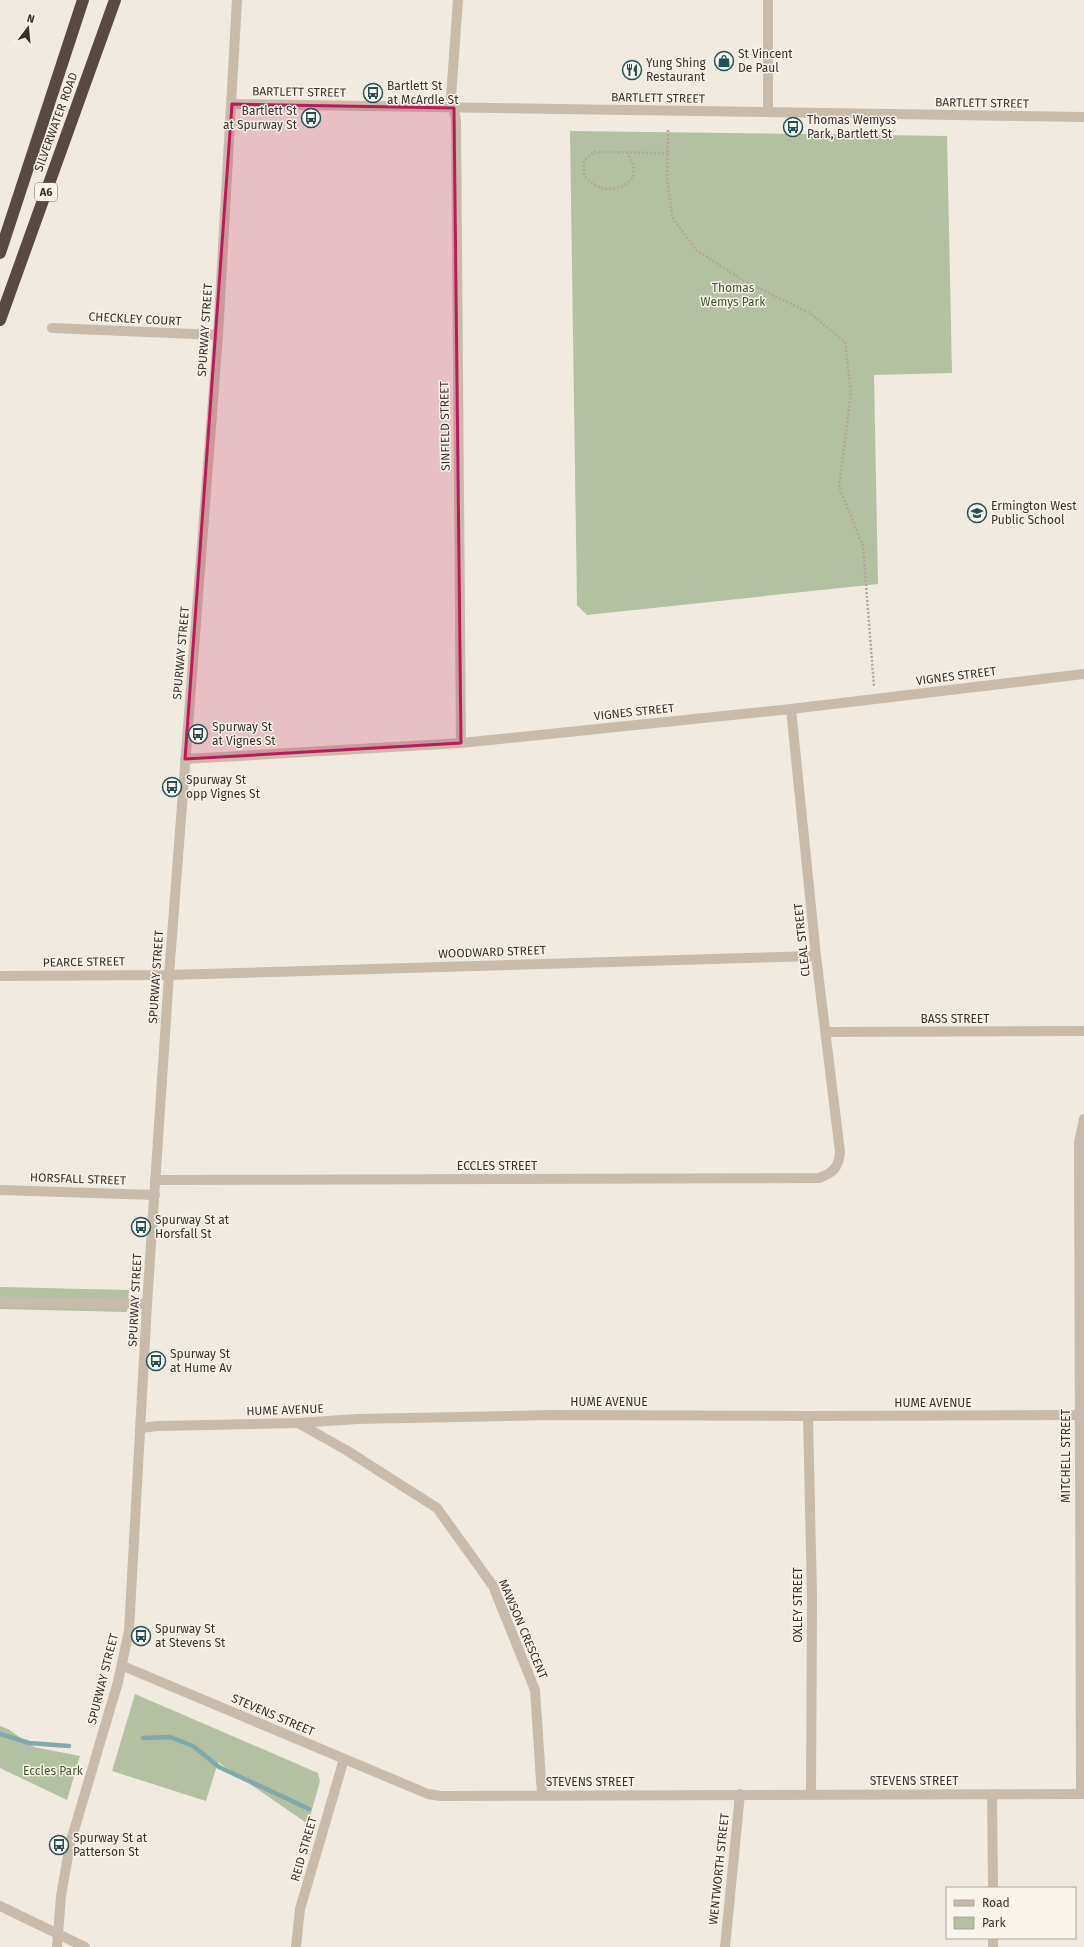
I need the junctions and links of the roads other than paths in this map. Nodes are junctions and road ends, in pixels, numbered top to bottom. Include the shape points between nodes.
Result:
1 (83, 0) edge
2 (114, 0) edge
3 (237, 0) edge
4 (458, 0) edge
5 (768, 0) edge
6 (232, 104) junction
7 (454, 108) junction
8 (768, 112) junction
9 (1084, 117) edge
10 (0, 254) edge
11 (0, 320) edge
12 (52, 328) dead end
13 (218, 335) junction
14 (1084, 674) edge
15 (791, 709) junction
16 (461, 743) junction
17 (185, 759) junction
18 (816, 956) junction
19 (169, 975) junction
20 (0, 976) edge
21 (1084, 1031) edge
22 (826, 1032) junction
23 (1084, 1119) edge
24 (836, 1168) joint
25 (155, 1180) junction
26 (0, 1190) edge
27 (155, 1195) junction
28 (0, 1302) edge
29 (147, 1304) junction
30 (1078, 1415) junction
31 (808, 1416) junction
32 (298, 1423) junction
33 (141, 1428) junction
34 (122, 1666) junction
35 (344, 1759) junction
36 (740, 1794) junction
37 (811, 1794) junction
38 (992, 1794) junction
39 (1082, 1794) edge
40 (542, 1795) junction
41 (993, 1887) edge
42 (0, 1906) edge
43 (58, 1934) junction
44 (57, 1947) edge
45 (85, 1947) edge
46 (296, 1947) edge
47 (725, 1947) edge

1 - 10 highway, SILVERWATER ROAD / A6
2 - 11 highway, SILVERWATER ROAD / A6
3 - 6 street, SPURWAY STREET
4 - 7 street, SINFIELD STREET via 451,97
5 - 8 street
6 - 7 street, BARTLETT STREET
6 - 13 street, SPURWAY STREET
7 - 8 street, BARTLETT STREET
7 - 16 street, SINFIELD STREET
8 - 9 street, BARTLETT STREET
12 - 13 street, CHECKLEY COURT
13 - 17 street, SPURWAY STREET
14 - 15 street, VIGNES STREET
15 - 16 street, VIGNES STREET
15 - 18 street, CLEAL STREET
16 - 17 street, VIGNES STREET
17 - 19 street, SPURWAY STREET
18 - 19 street, WOODWARD STREET
18 - 22 street, CLEAL STREET
19 - 20 street, PEARCE STREET
19 - 25 street, SPURWAY STREET
21 - 22 street, BASS STREET
22 - 24 street, CLEAL STREET via 840,1152
23 - 30 street, MITCHELL STREET via 1079,1142
24 - 25 street, ECCLES STREET via 819,1178
25 - 27 street, SPURWAY STREET
26 - 27 street, HORSFALL STREET
27 - 29 street, SPURWAY STREET
28 - 29 street
29 - 33 street, SPURWAY STREET
30 - 31 street, HUME AVENUE
30 - 39 street, MITCHELL STREET
31 - 32 street, HUME AVENUE via 554,1415 357,1419
31 - 37 street, OXLEY STREET via 812,1598
32 - 33 street, HUME AVENUE
32 - 40 street, MAWSON CRESCENT via 346,1450 437,1508 493,1586 535,1690
33 - 34 street, SPURWAY STREET via 129,1631
34 - 35 street, STEVENS STREET
34 - 43 street, SPURWAY STREET via 70,1844 64,1870
35 - 40 street, STEVENS STREET via 428,1794
35 - 46 street, REID STREET via 300,1908
36 - 37 street, STEVENS STREET
36 - 40 street, STEVENS STREET
36 - 47 street, WENTWORTH STREET
37 - 38 street, STEVENS STREET
38 - 39 street, STEVENS STREET
38 - 41 street
42 - 43 street
43 - 44 street, SPURWAY STREET
43 - 45 street

